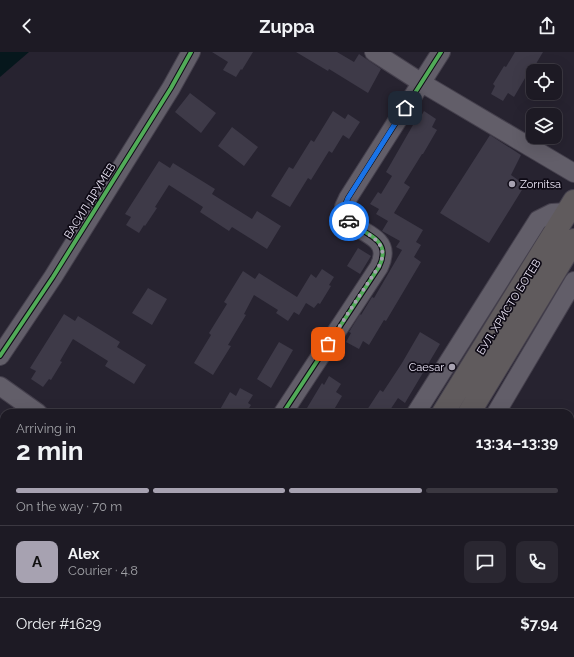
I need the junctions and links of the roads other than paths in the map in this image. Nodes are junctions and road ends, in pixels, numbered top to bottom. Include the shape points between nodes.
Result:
1 (191, 52) edge
2 (374, 52) edge
3 (441, 52) edge
4 (422, 83) junction
5 (574, 173) edge
6 (571, 207) edge
7 (574, 240) edge
8 (574, 281) edge
9 (0, 356) edge
10 (0, 386) edge
11 (32, 409) edge
12 (286, 409) edge
13 (419, 409) edge
14 (445, 409) edge
15 (470, 409) edge
16 (498, 409) edge

1 - 9 street, ВАСИЛ ДРУМЕВ via 53,277
2 - 4 street
3 - 4 street
4 - 5 street
4 - 12 street via 344,207 345,215 350,222 379,242 383,257 381,262
6 - 13 street via 538,220
6 - 14 main road, БУЛ. ХРИСТО БОТЕВ
7 - 15 main road, БУЛ. ХРИСТО БОТЕВ
8 - 16 street
10 - 11 street

